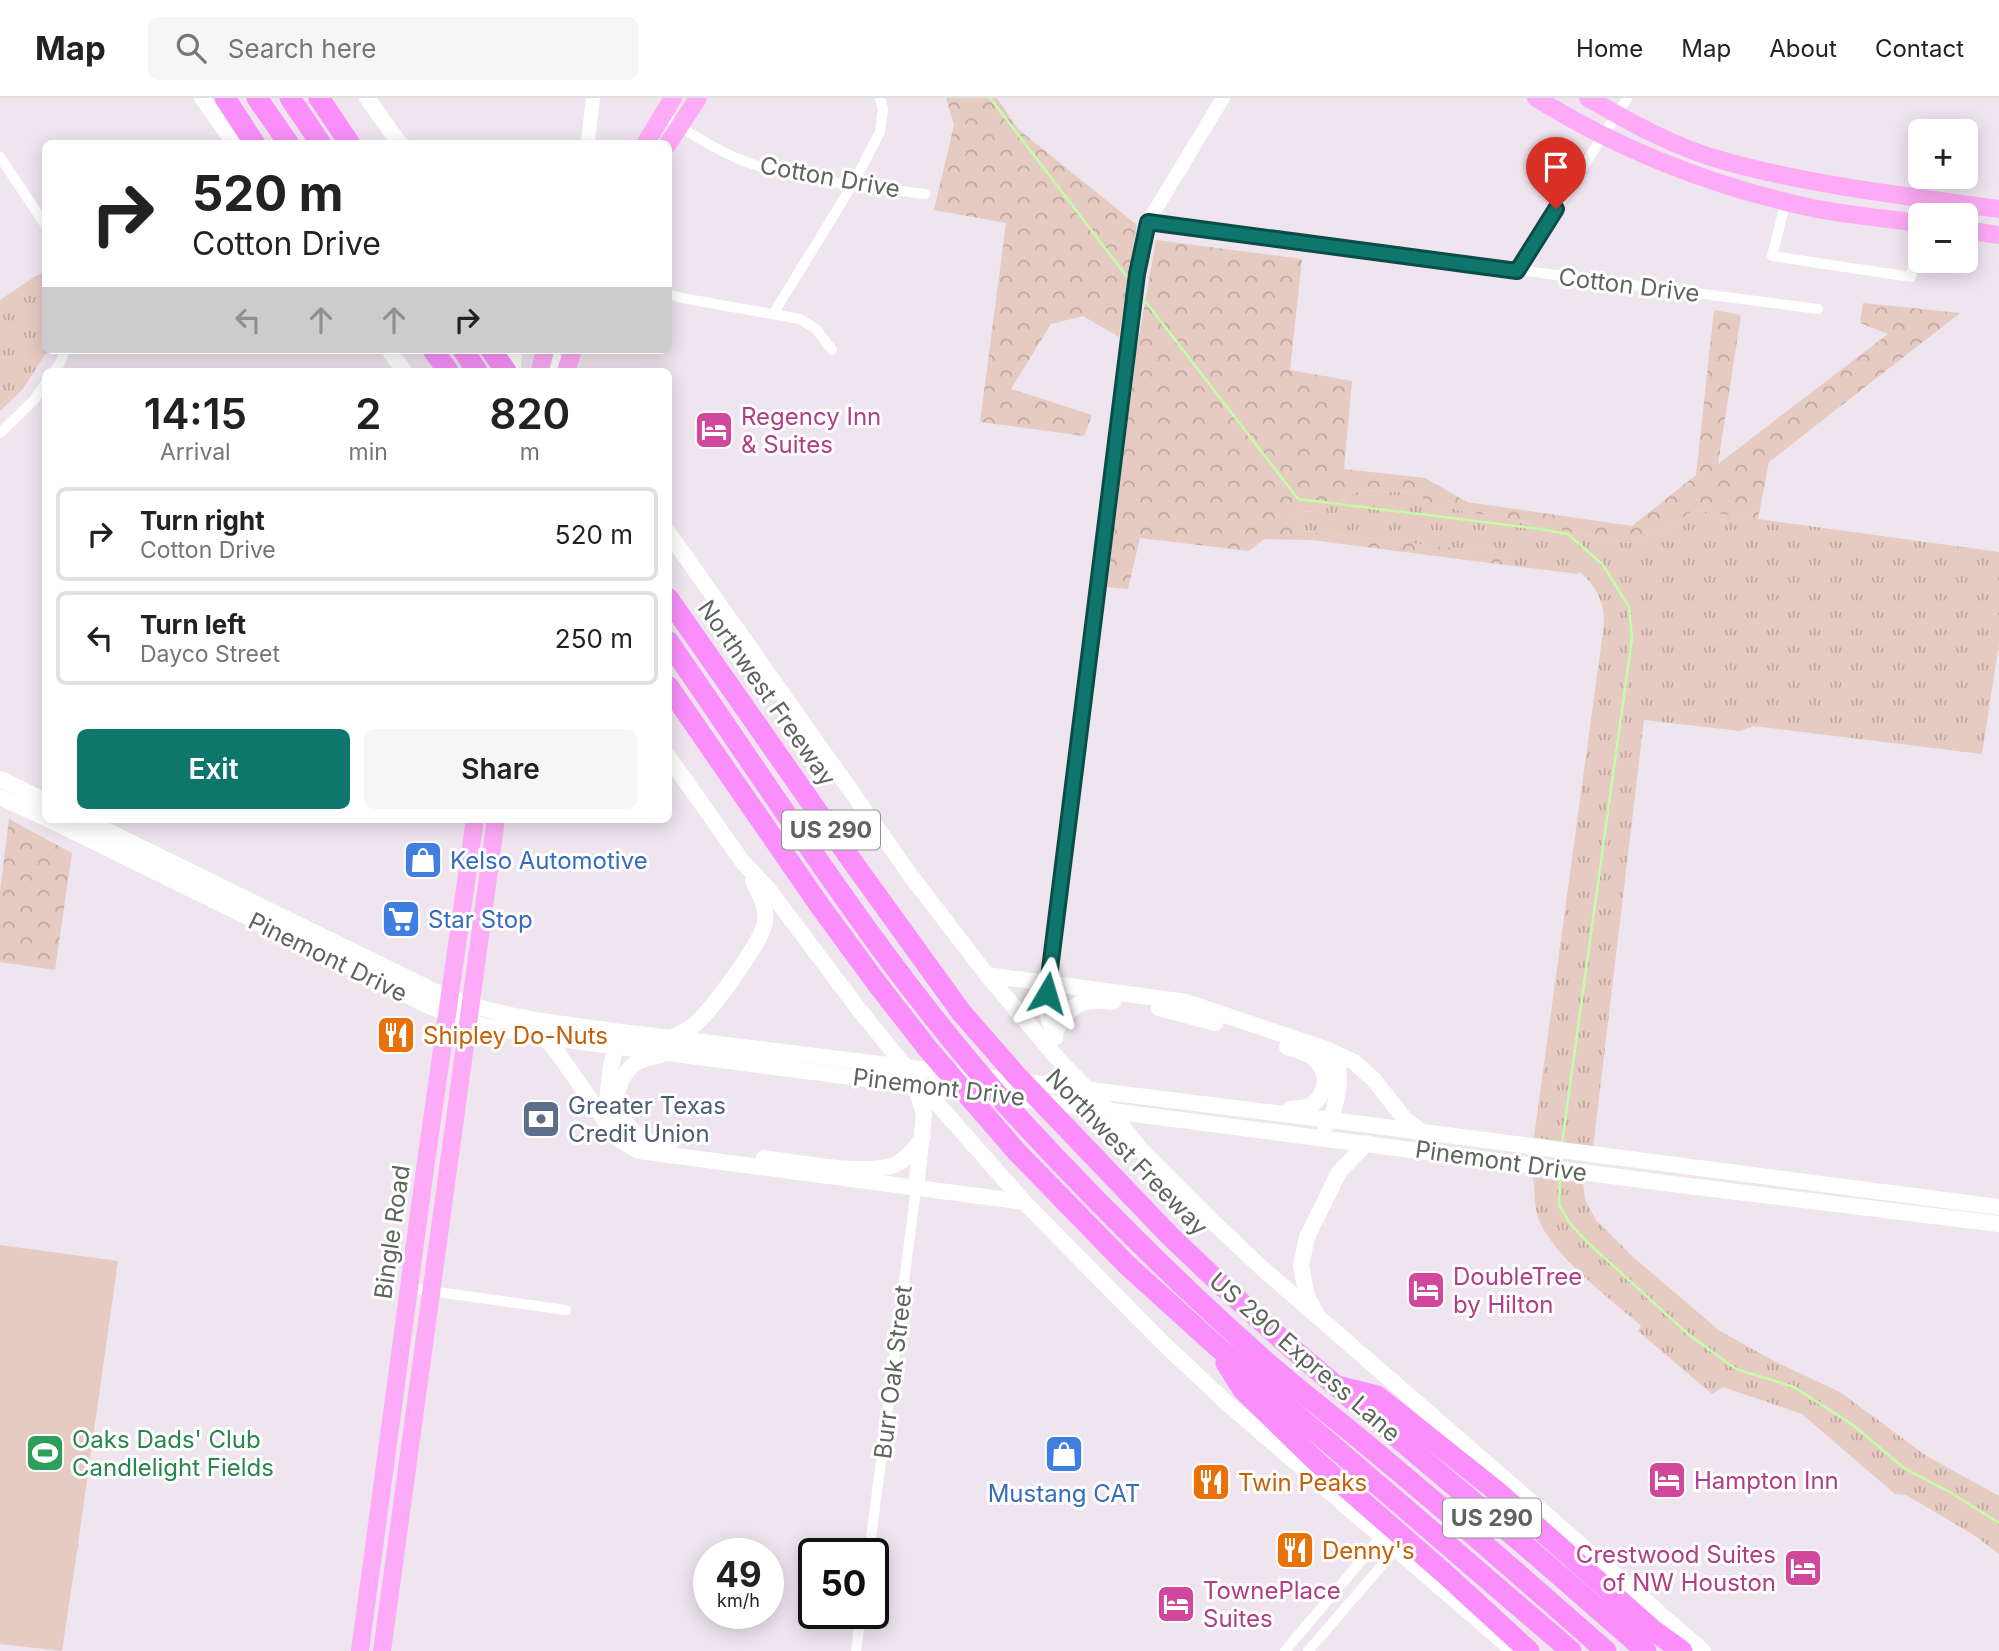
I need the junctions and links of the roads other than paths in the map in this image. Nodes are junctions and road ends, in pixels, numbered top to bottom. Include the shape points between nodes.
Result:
1 (202, 98) edge
2 (225, 98) edge
3 (257, 98) edge
4 (290, 98) edge
5 (319, 98) edge
6 (368, 98) edge
7 (593, 98) edge
8 (673, 98) edge
9 (698, 98) edge
10 (880, 98) edge
11 (1223, 98) edge
12 (1536, 98) edge
13 (1588, 98) edge
14 (1627, 98) edge
15 (663, 114) junction
16 (1617, 115) junction
17 (679, 126) junction
18 (1604, 135) junction
19 (232, 140) edge
20 (252, 140) edge
21 (286, 140) edge
22 (318, 140) edge
23 (347, 140) edge
24 (397, 140) edge
25 (587, 140) edge
26 (647, 140) edge
27 (670, 140) edge
28 (0, 156) edge
29 (1815, 183) junction
30 (853, 184) junction
31 (925, 194) dead end
32 (1786, 201) junction
33 (1810, 207) junction
34 (1999, 209) edge
35 (42, 220) edge
36 (1908, 221) edge
37 (1148, 222) junction
38 (1978, 232) edge
39 (1999, 235) edge
40 (1517, 271) junction
41 (1912, 273) edge
42 (672, 295) edge
43 (1818, 309) dead end
44 (773, 314) junction
45 (832, 350) dead end
46 (549, 354) edge
47 (561, 368) edge
48 (42, 389) edge
49 (0, 433) edge
50 (672, 538) edge
51 (672, 604) edge
52 (672, 647) edge
53 (672, 692) edge
54 (672, 763) edge
55 (0, 779) edge
56 (0, 797) edge
57 (42, 799) edge
58 (42, 816) edge
59 (59, 823) edge
60 (90, 823) edge
61 (475, 823) edge
62 (495, 823) edge
63 (742, 860) junction
64 (170, 870) junction
65 (192, 881) junction
66 (339, 944) junction
67 (336, 961) junction
68 (987, 975) junction
69 (1048, 982) junction
70 (449, 1006) junction
71 (468, 1013) junction
72 (1054, 1034) junction
73 (544, 1037) junction
74 (619, 1039) junction
75 (671, 1045) junction
76 (1326, 1049) junction
77 (1058, 1059) junction
78 (913, 1076) junction
79 (1265, 1112) junction
80 (1331, 1120) junction
81 (1236, 1126) junction
82 (1421, 1132) junction
83 (923, 1137) junction
84 (618, 1139) junction
85 (1488, 1142) junction
86 (1367, 1143) junction
87 (1486, 1158) junction
88 (1611, 1158) junction
89 (1691, 1168) junction
90 (425, 1169) junction
91 (447, 1173) junction
92 (1609, 1175) junction
93 (1689, 1186) junction
94 (916, 1189) junction
95 (1024, 1202) junction
96 (1999, 1207) edge
97 (1999, 1224) edge
98 (409, 1288) junction
99 (432, 1291) junction
100 (566, 1310) dead end
101 (1317, 1316) junction
102 (1213, 1343) junction
103 (1336, 1385) junction
104 (1381, 1537) junction
105 (871, 1538) edge
106 (1396, 1549) junction
107 (373, 1558) junction
108 (395, 1561) junction
109 (858, 1629) edge
110 (1301, 1632) junction
111 (1311, 1648) edge
112 (360, 1651) edge
113 (382, 1651) edge
114 (856, 1651) edge
115 (1285, 1651) edge
116 (1514, 1651) edge
117 (1530, 1651) edge
118 (1571, 1651) edge
119 (1606, 1651) edge
120 (1646, 1651) edge
121 (1682, 1651) edge
122 (1703, 1651) edge

1 - 19 main road
2 - 20 highway
3 - 21 highway
4 - 22 highway
5 - 23 highway
6 - 24 main road
7 - 25 street
8 - 15 main road
9 - 17 main road
10 - 30 street via 880,132
11 - 37 street
12 - 18 main road
13 - 16 main road
14 - 16 street
15 - 17 street, Cotton Drive
15 - 26 main road
16 - 18 street
16 - 29 main road via 1722,161
17 - 27 main road
17 - 30 street, Cotton Drive via 739,159 798,176
18 - 32 main road via 1731,187
18 - 40 street
28 - 35 street
29 - 33 main road
29 - 34 main road
30 - 31 street, Cotton Drive
30 - 44 street
32 - 33 main road
32 - 41 street via 1772,256 1911,277
33 - 36 main road
37 - 40 street, Cotton Drive
37 - 69 street via 1137,274
38 - 39 main road
40 - 43 street, Cotton Drive
42 - 44 street
44 - 45 street via 800,319 816,329
46 - 47 main road
48 - 49 street
50 - 68 main road via 911,876
51 - 103 highway, Northwest Freeway / US 290 via 961,1012 1168,1234
52 - 119 highway, US 290 Express Lane via 842,895 906,980 1069,1172 1237,1335
53 - 102 highway, US 290 via 820,906 928,1049 1016,1151 1127,1265
54 - 63 main road
55 - 57 main road
56 - 58 main road, Pinemont Drive
59 - 64 main road, Pinemont Drive
60 - 64 main road, Pinemont Drive
61 - 70 main road, Bingle Road
62 - 71 main road, Bingle Road
63 - 75 main road via 761,896 765,924 726,988
63 - 78 main road
64 - 65 main road, Pinemont Drive
65 - 66 main road, Pinemont Drive
65 - 67 main road, Pinemont Drive
66 - 67 main road
66 - 70 main road, Pinemont Drive
67 - 70 main road, Pinemont Drive
68 - 69 main road
68 - 77 main road
69 - 72 main road via 1048,1016
69 - 76 main road via 1186,1002
70 - 71 main road, Pinemont Drive
70 - 90 main road, Bingle Road
71 - 73 main road, Pinemont Drive via 483,1026
71 - 74 main road, Pinemont Drive via 485,1011
71 - 91 main road, Bingle Road
72 - 77 main road
72 - 79 main road via 1065,1014 1093,1000 1170,1010 1314,1059 1325,1075 1314,1102 1309,1107
73 - 74 main road, Pinemont Drive
73 - 84 main road
74 - 75 main road, Pinemont Drive
74 - 84 main road via 606,1108
75 - 79 main road, Pinemont Drive via 823,1057
75 - 81 main road, Pinemont Drive via 839,1074
75 - 83 main road via 640,1061 620,1084 621,1118 650,1143 873,1170 904,1159
76 - 80 main road via 1337,1066
76 - 82 main road via 1354,1062
77 - 101 main road via 1202,1211
78 - 83 main road via 924,1114
78 - 95 main road
79 - 80 main road, Pinemont Drive
80 - 81 main road via 1322,1129 1275,1123
80 - 82 main road, Pinemont Drive
81 - 86 main road, Pinemont Drive
82 - 85 main road, Pinemont Drive
83 - 94 main road
84 - 94 main road via 639,1152
85 - 87 main road
85 - 88 main road, Pinemont Drive
86 - 87 main road, Pinemont Drive
86 - 101 main road via 1339,1172 1307,1237 1301,1266
87 - 92 main road, Pinemont Drive
88 - 89 main road, Pinemont Drive
88 - 92 main road
89 - 93 main road
89 - 96 main road, Pinemont Drive
90 - 91 main road
90 - 98 main road, Bingle Road
91 - 99 main road, Bingle Road
92 - 93 main road, Pinemont Drive
93 - 97 main road, Pinemont Drive
94 - 95 main road
94 - 105 street, Burr Oak Street
95 - 104 main road via 1163,1343
98 - 99 street
98 - 107 main road, Bingle Road
99 - 100 street
99 - 108 main road, Bingle Road
101 - 122 main road
102 - 117 highway via 1243,1390
102 - 118 highway, US 290
103 - 120 highway, Northwest Freeway / US 290
103 - 121 highway via 1377,1396 1499,1493
104 - 106 main road
104 - 110 street
106 - 111 street
106 - 116 main road
107 - 108 main road
107 - 112 main road, Bingle Road
108 - 113 main road, Bingle Road
109 - 114 street
110 - 111 street
110 - 115 street

